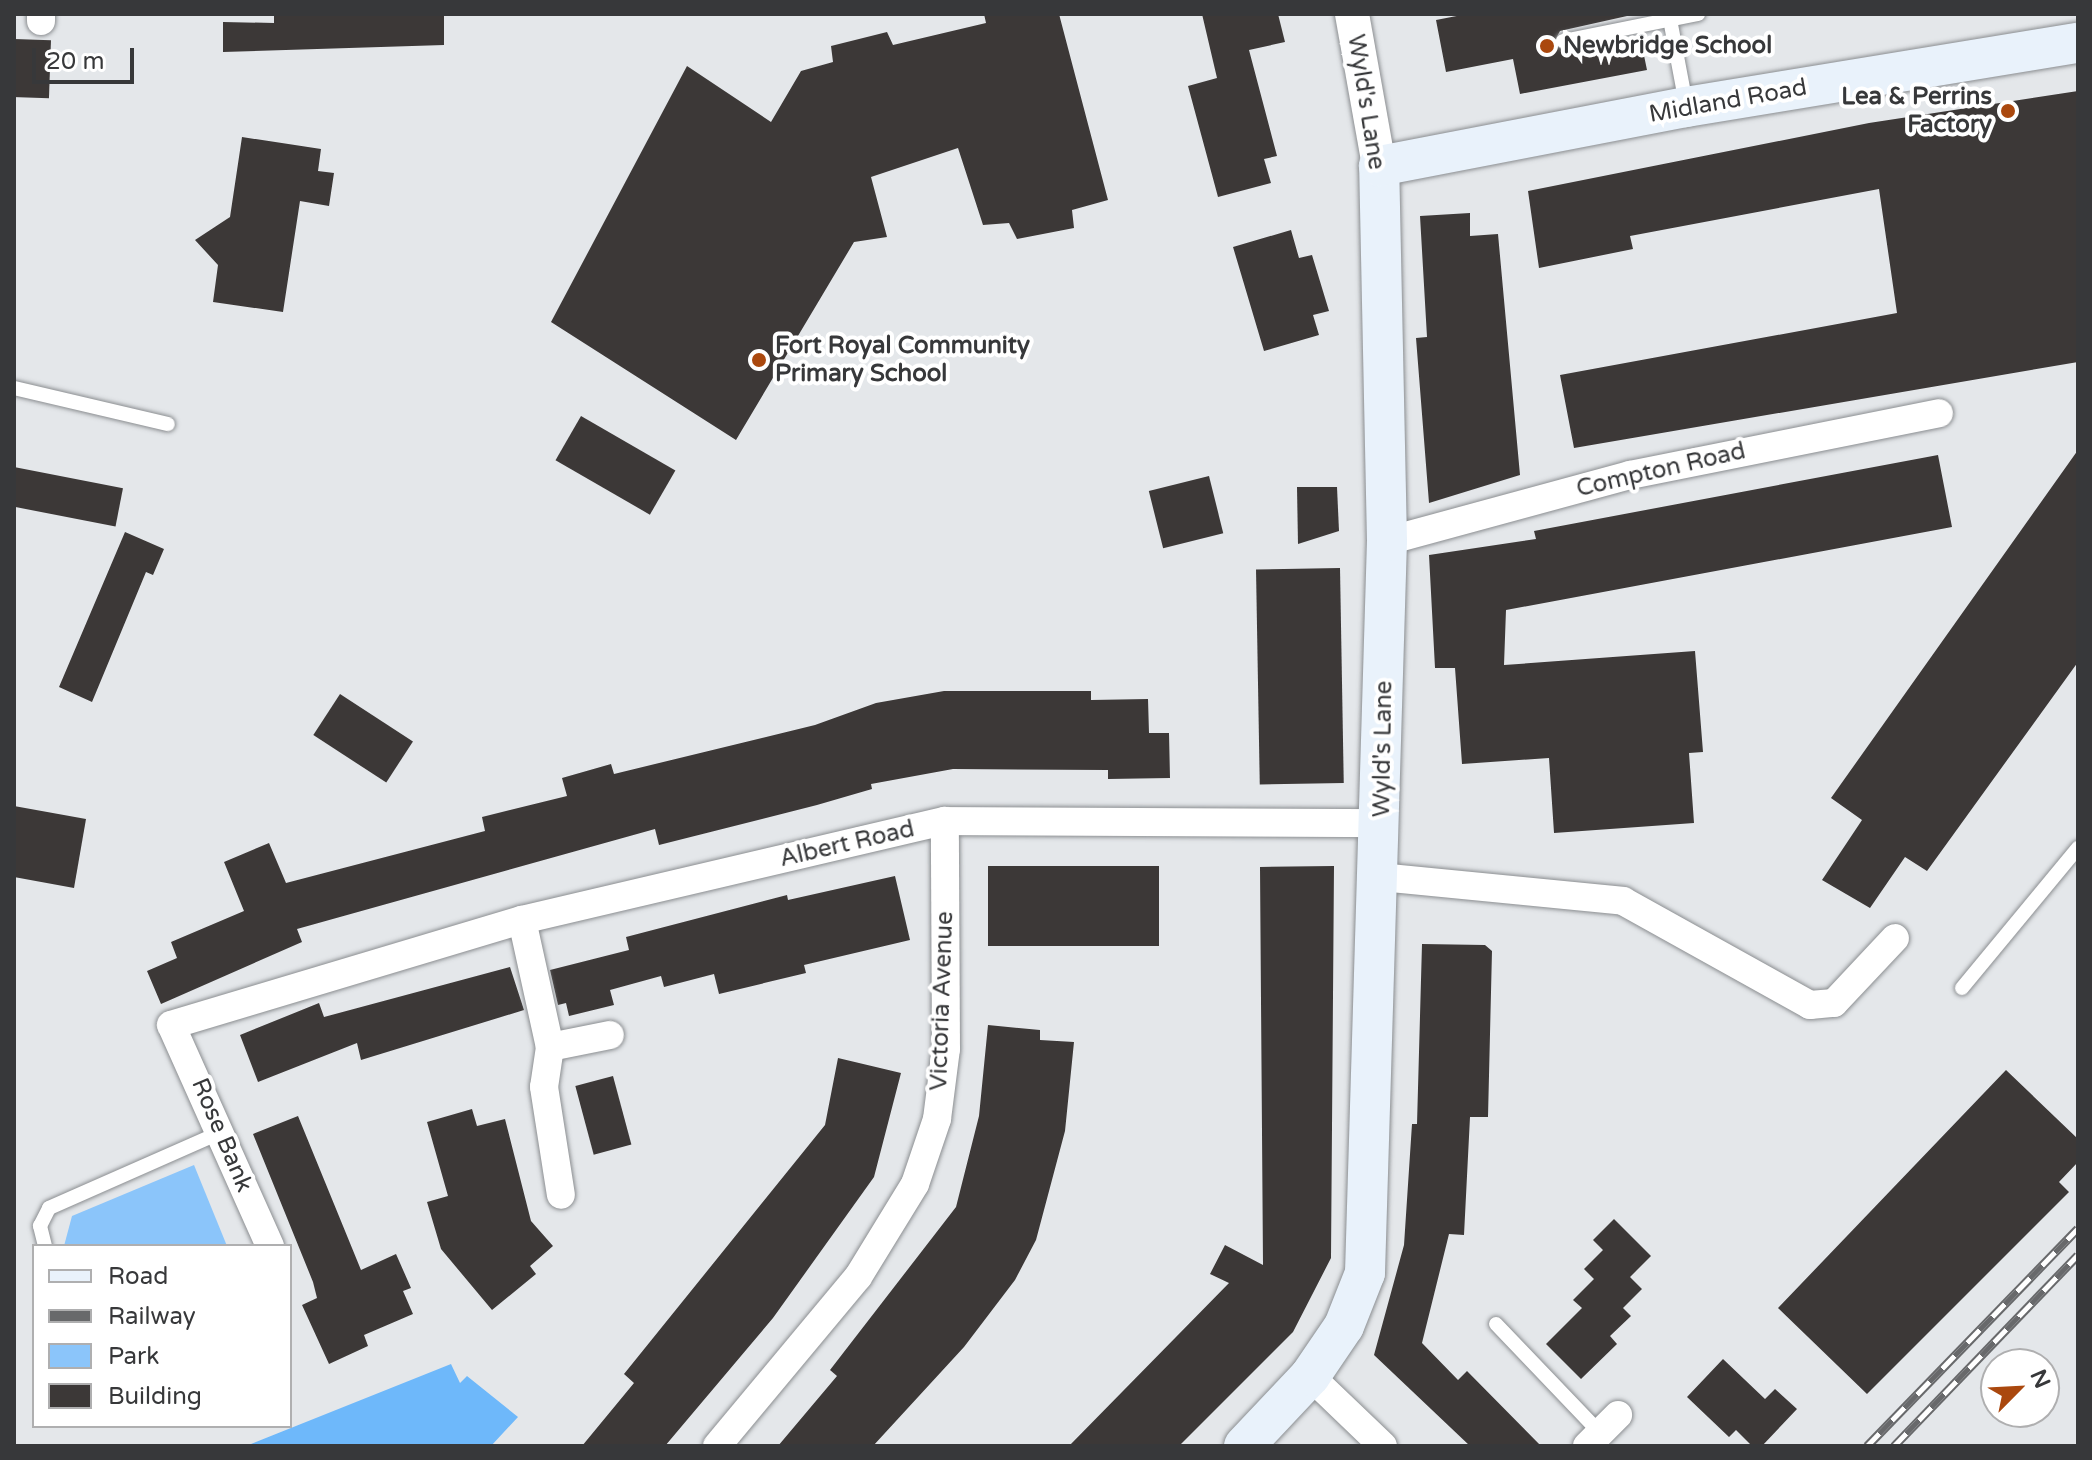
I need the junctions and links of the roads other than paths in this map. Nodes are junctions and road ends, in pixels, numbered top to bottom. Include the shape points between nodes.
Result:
1 (1352, 14) edge
2 (1698, 14) edge
3 (1670, 17) edge
4 (1563, 41) dead end
5 (2078, 43) edge
6 (1686, 107) junction
7 (1379, 166) junction
8 (14, 388) edge
9 (1939, 413) dead end
10 (168, 424) dead end
11 (1387, 541) junction
12 (945, 821) junction
13 (1382, 823) junction
14 (2078, 848) edge
15 (1380, 877) junction
16 (522, 920) junction
17 (1895, 938) dead end
18 (1962, 988) dead end
19 (171, 1025) joint
20 (610, 1035) dead end
21 (550, 1047) junction
22 (221, 1132) junction
23 (561, 1195) dead end
24 (44, 1244) edge
25 (269, 1244) edge
26 (1496, 1324) dead end
27 (1310, 1376) junction
28 (1602, 1431) edge
29 (717, 1446) edge
30 (1244, 1446) edge
31 (1383, 1446) edge

1 - 7 street, Wyld's Lane
2 - 3 lane
3 - 4 lane
3 - 6 lane
5 - 6 main road, Midland Road
6 - 7 main road, Midland Road
7 - 11 main road, Wyld's Lane
8 - 10 lane
9 - 11 street, Compton Road via 1630,475
11 - 13 main road, Wyld's Lane
12 - 13 street, Albert Road
12 - 16 street, Albert Road
12 - 29 street, Victoria Avenue via 946,1049 937,1119 915,1184 858,1277
13 - 15 main road, Wyld's Lane
14 - 18 lane
15 - 17 street via 1623,901 1810,1005 1834,1003
15 - 27 main road, Wyld's Lane via 1365,1273 1344,1326
16 - 19 street, Albert Road
16 - 21 street
19 - 22 street, Rose Bank
20 - 21 street
21 - 23 street via 544,1087
22 - 24 lane via 49,1208 40,1226
22 - 25 street, Rose Bank
26 - 28 lane
27 - 30 main road, Wyld's Lane
27 - 31 street

